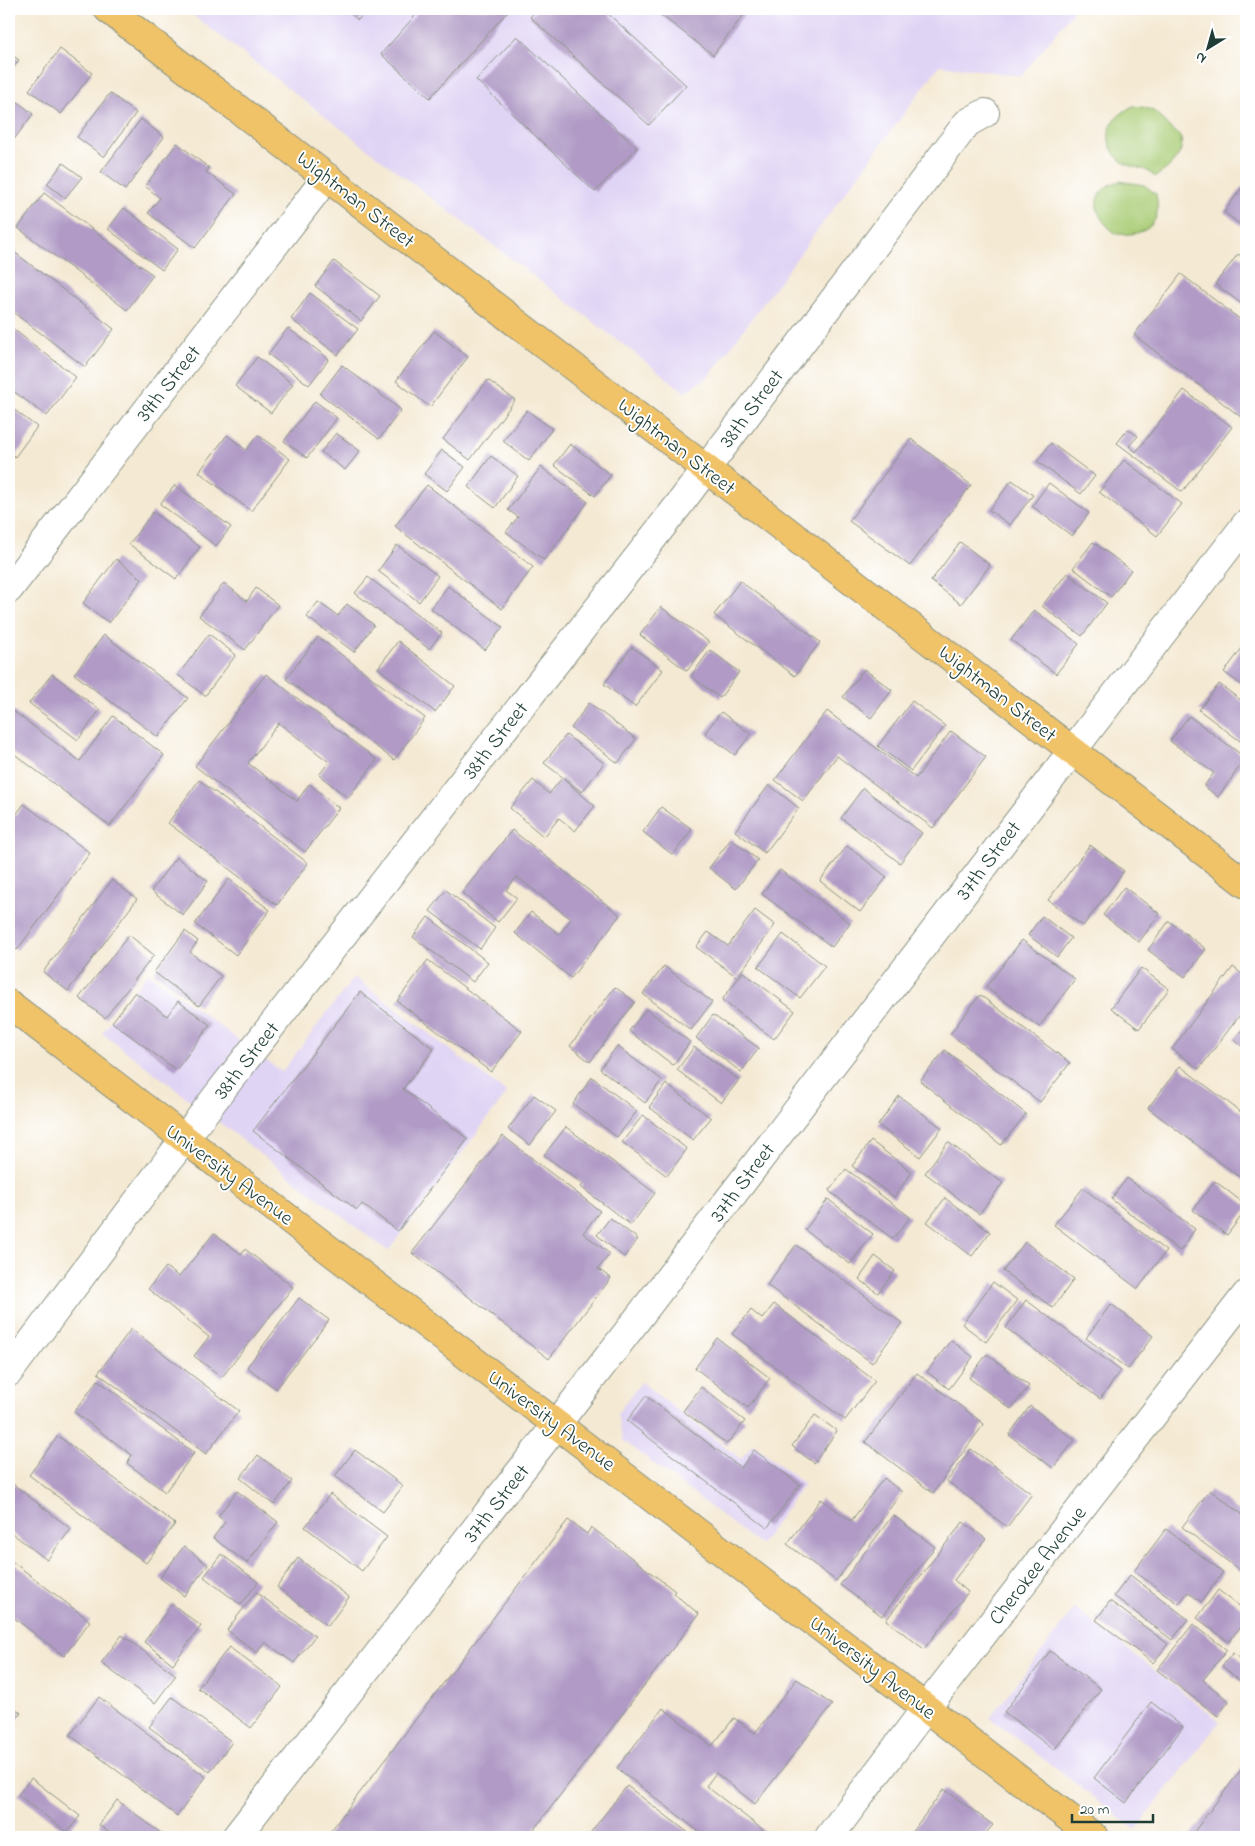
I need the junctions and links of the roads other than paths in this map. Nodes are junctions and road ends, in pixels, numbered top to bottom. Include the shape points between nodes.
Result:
1 (108, 9) edge
2 (985, 113) dead end
3 (327, 176) junction
4 (706, 469) junction
5 (1246, 524) edge
6 (9, 589) edge
7 (1072, 750) junction
8 (1246, 884) edge
9 (9, 1004) edge
10 (184, 1139) junction
11 (1246, 1295) edge
12 (9, 1372) edge
13 (557, 1424) junction
14 (926, 1708) junction
15 (236, 1837) edge
16 (829, 1837) edge
17 (1094, 1837) edge

1 - 3 main road, Wightman Street
2 - 4 street, 38th Street via 967,123
3 - 4 main road, Wightman Street
3 - 6 street, 39th Street
4 - 7 main road, Wightman Street
4 - 10 street, 38th Street
5 - 7 street, 37th Street
7 - 8 main road, Wightman Street
7 - 13 street, 37th Street
9 - 10 main road, University Avenue
10 - 12 street, 38th Street
10 - 13 main road, University Avenue
11 - 14 street, Cherokee Avenue
13 - 14 main road, University Avenue
13 - 15 street, 37th Street
14 - 16 street, Cherokee Avenue
14 - 17 main road, University Avenue

